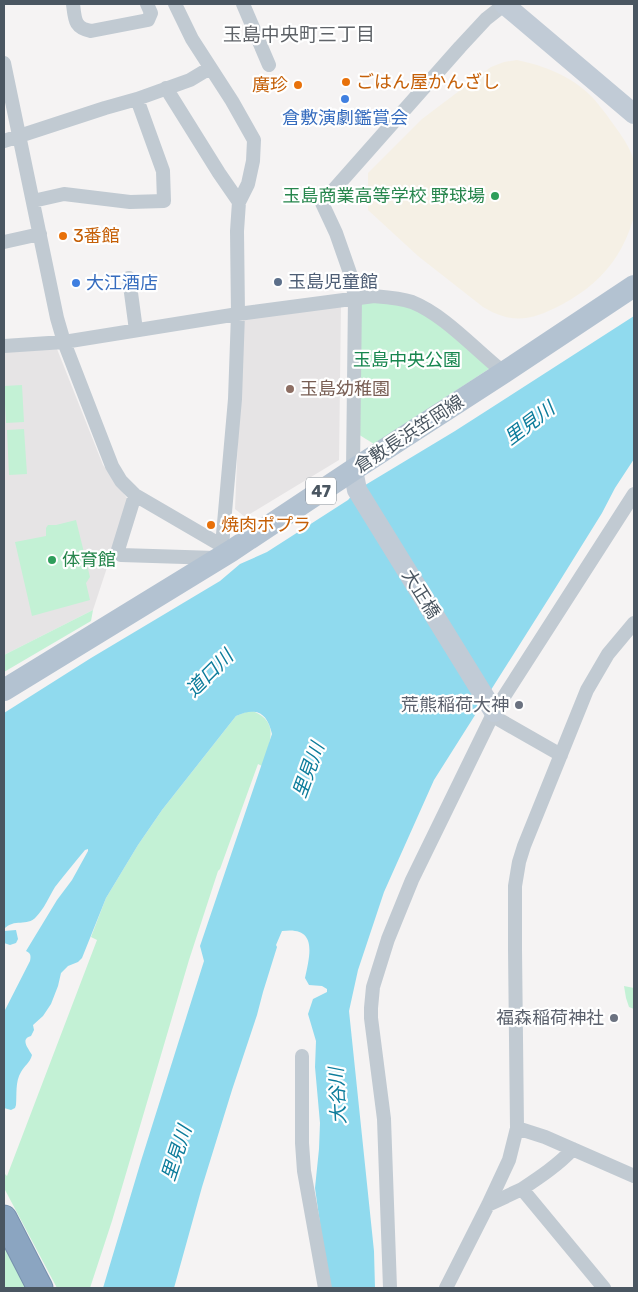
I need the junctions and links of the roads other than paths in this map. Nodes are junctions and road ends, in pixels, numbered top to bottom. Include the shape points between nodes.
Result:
1 (73, 4) edge
2 (147, 4) edge
3 (175, 4) edge
4 (242, 4) edge
5 (505, 4) edge
6 (4, 63) edge
7 (269, 65) dead end
8 (210, 68) junction
9 (166, 88) junction
10 (138, 99) junction
11 (634, 114) edge
12 (19, 136) junction
13 (4, 141) edge
14 (33, 201) junction
15 (239, 202) junction
16 (40, 234) junction
17 (4, 242) edge
18 (129, 278) dead end
19 (634, 286) edge
20 (355, 298) junction
21 (238, 314) junction
22 (136, 330) junction
23 (64, 342) junction
24 (4, 346) edge
25 (503, 373) junction
26 (355, 480) junction
27 (634, 494) edge
28 (135, 495) junction
29 (224, 552) junction
30 (634, 623) edge
31 (4, 690) edge
32 (490, 705) junction
33 (561, 755) junction
34 (302, 1056) dead end
35 (517, 1128) junction
36 (573, 1149) junction
37 (634, 1176) edge
38 (522, 1189) junction
39 (488, 1205) junction
40 (4, 1218) edge
41 (448, 1287) edge
42 (40, 1288) edge
43 (326, 1288) edge
44 (390, 1288) edge
45 (604, 1288) edge

1 - 2 street via 75,22 84,30 91,31 148,20
3 - 8 street
4 - 7 street
5 - 11 street
5 - 20 street via 460,47 322,203 350,273
6 - 12 street
8 - 9 street via 190,80
8 - 15 street via 254,140 248,184
9 - 10 street
9 - 15 street
10 - 12 street
10 - 14 street via 163,171 164,201 130,202 64,194
12 - 13 street
12 - 14 street
14 - 16 street
15 - 21 street
16 - 17 street
16 - 23 street
18 - 22 street
19 - 25 main road, 倉敷長浜笠岡線 / 47
20 - 21 street
20 - 25 street via 394,298 426,309
20 - 26 street
21 - 22 street
21 - 29 street
22 - 23 street
23 - 24 street
23 - 28 street via 112,466
25 - 26 main road, 倉敷長浜笠岡線 / 47
26 - 29 main road, 倉敷長浜笠岡線 / 47
26 - 32 street, 大正橋
27 - 32 street
28 - 29 street
28 - 29 street via 118,550 121,555
29 - 31 main road, 倉敷長浜笠岡線 / 47
30 - 33 street via 608,654 587,690
32 - 33 street via 498,719
32 - 44 street via 475,753 412,880 373,987 371,1018 384,1118
33 - 35 street via 524,846 515,886
34 - 43 street via 304,1170
35 - 36 street
35 - 39 street via 509,1160
36 - 37 street
36 - 38 street
38 - 39 street
38 - 45 street
39 - 41 street
40 - 42 highway

